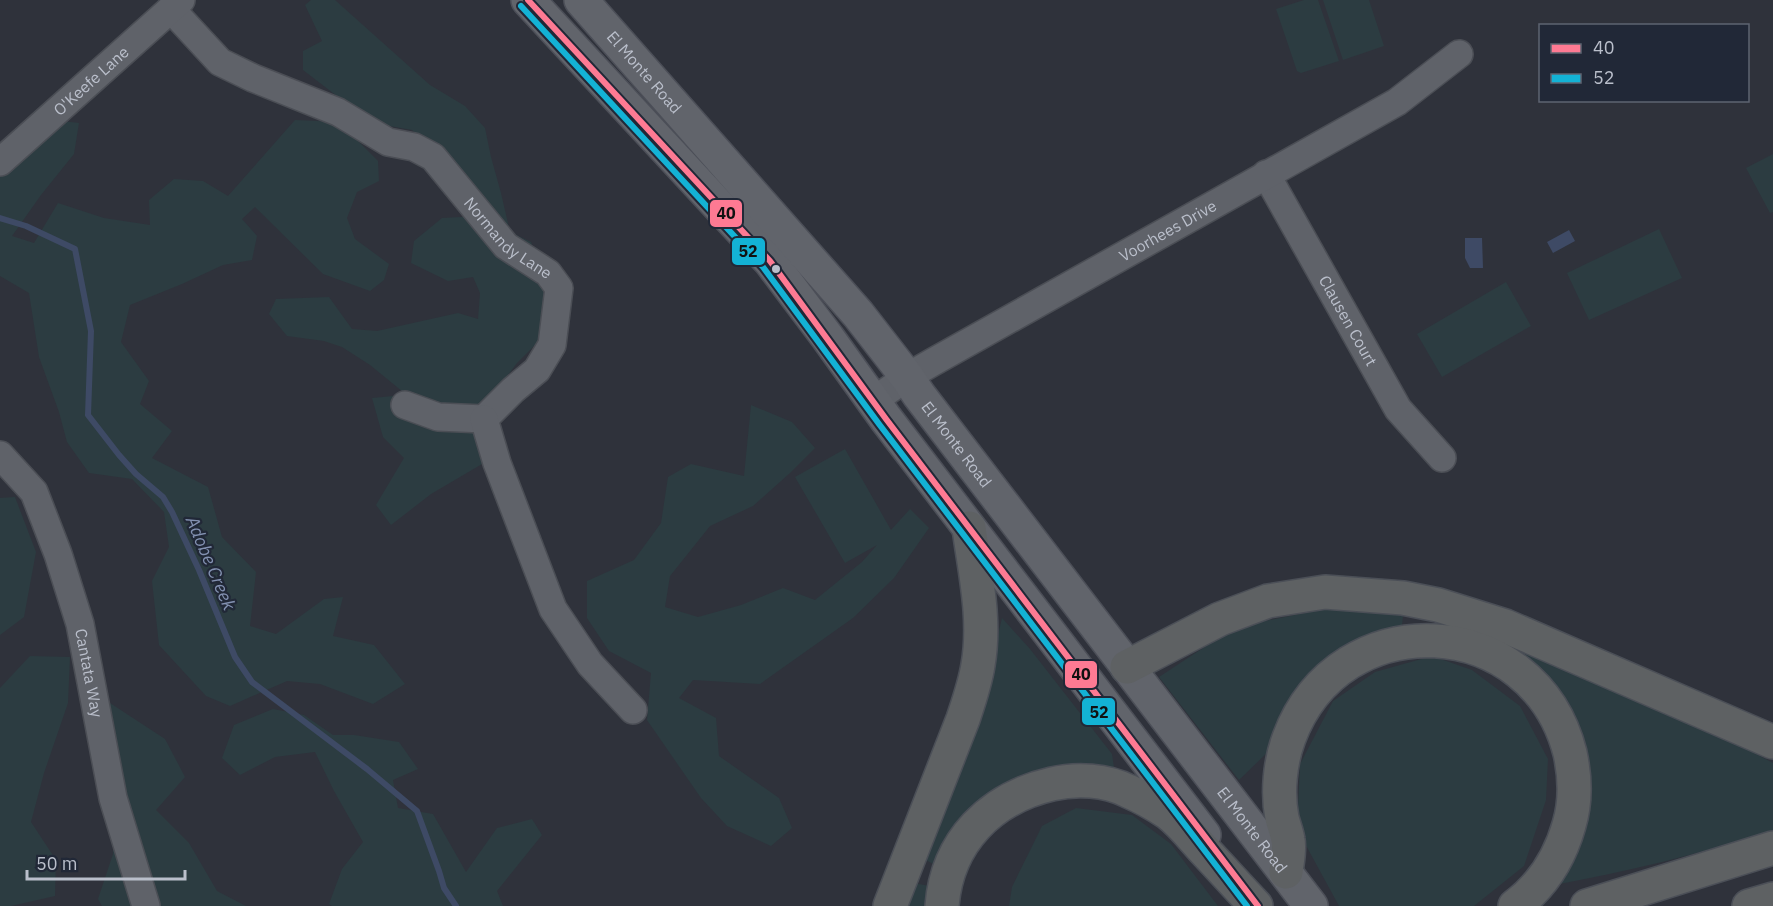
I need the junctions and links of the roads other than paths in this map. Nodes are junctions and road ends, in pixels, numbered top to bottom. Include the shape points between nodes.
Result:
1 (528, 0) edge
2 (581, 0) edge
3 (176, 4) edge
4 (1458, 54) dead end
5 (0, 162) edge
6 (1266, 174) junction
7 (907, 377) junction
8 (872, 402) junction
9 (405, 405) dead end
10 (484, 419) junction
11 (0, 455) edge
12 (1442, 458) dead end
13 (969, 528) junction
14 (1127, 667) junction
15 (633, 710) dead end
16 (1773, 742) edge
17 (1773, 848) edge
18 (1286, 872) junction
19 (1773, 898) edge
20 (147, 906) edge
21 (890, 906) edge
22 (942, 906) edge
23 (1257, 906) edge
24 (1311, 906) edge
25 (1515, 906) edge
26 (1587, 906) edge
27 (1749, 906) edge

1 - 8 main road via 770,261
2 - 7 main road, El Monte Road via 858,314
3 - 5 street, O'Keefe Lane
3 - 10 street, Normandy Lane via 220,62 338,112 388,142 414,147 433,157 506,246 548,273 559,288 552,345 537,370
4 - 6 street, Voorhees Drive via 1397,102
6 - 7 street, Voorhees Drive
6 - 12 street, Clausen Court via 1398,409
7 - 8 street, Voorhees Drive
7 - 14 main road, El Monte Road
8 - 13 main road
9 - 10 street via 438,417
10 - 15 street via 553,609 590,664
11 - 20 street, Cantata Way via 33,492 58,554 80,624 113,798
13 - 21 highway via 980,601 975,682
13 - 23 main road
14 - 16 highway via 1220,619 1268,601 1325,592 1404,598 1505,626
14 - 18 main road, El Monte Road
17 - 26 highway
18 - 24 main road, El Monte Road
18 - 25 highway via 1288,842 1281,808 1282,764 1299,714 1316,690 1358,657 1400,642 1444,641 1478,649 1526,678 1543,697 1566,738 1574,790 1565,840 1539,884
19 - 27 highway
22 - 23 highway via 951,865 979,822 1017,795 1049,784 1081,780 1126,789 1168,814

